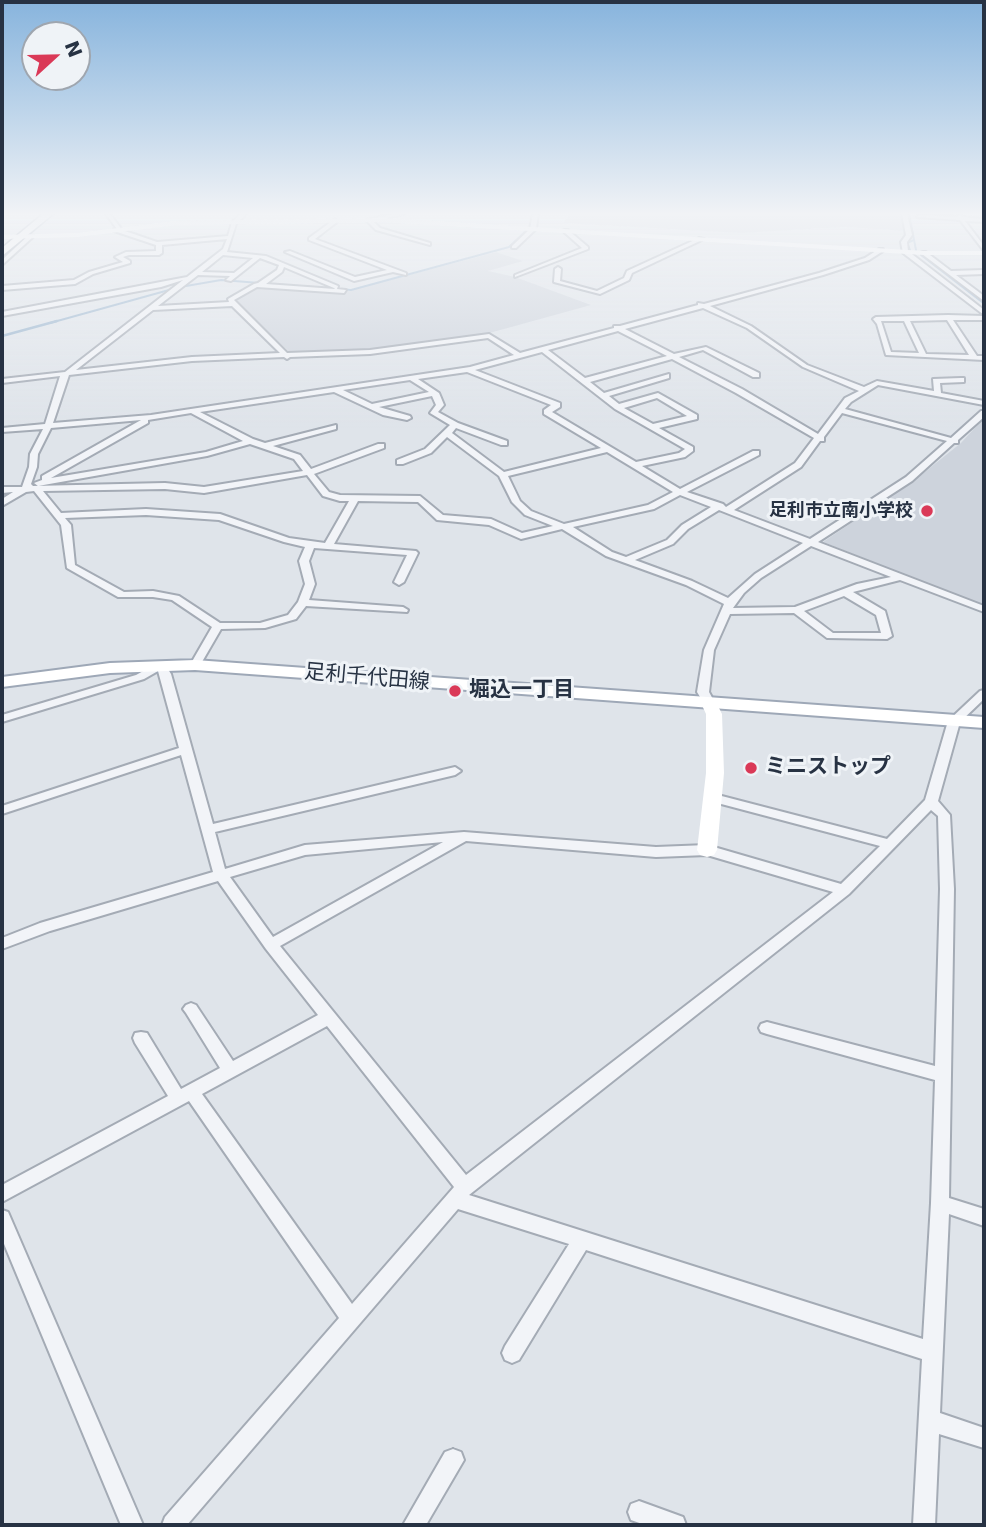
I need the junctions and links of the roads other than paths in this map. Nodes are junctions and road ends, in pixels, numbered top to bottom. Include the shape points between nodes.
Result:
1 (52, 285) edge
2 (88, 285) edge
3 (160, 285) edge
4 (181, 285) edge
5 (260, 285) edge
6 (263, 285) edge
7 (304, 285) edge
8 (332, 285) edge
9 (569, 285) edge
10 (614, 285) edge
11 (776, 285) edge
12 (949, 285) edge
13 (966, 285) edge
14 (336, 287) dead end
15 (2, 288) edge
16 (295, 288) junction
17 (344, 292) dead end
18 (102, 296) junction
19 (984, 299) edge
20 (233, 304) junction
21 (700, 304) junction
22 (974, 304) junction
23 (984, 304) edge
24 (150, 308) junction
25 (2, 314) edge
26 (984, 315) edge
27 (948, 317) junction
28 (906, 319) junction
29 (616, 327) junction
30 (543, 349) junction
31 (672, 354) junction
32 (520, 356) junction
33 (924, 356) junction
34 (287, 357) junction
35 (974, 357) junction
36 (984, 358) edge
37 (470, 369) junction
38 (756, 375) dead end
39 (64, 376) junction
40 (666, 376) dead end
41 (414, 379) junction
42 (961, 380) dead end
43 (2, 381) edge
44 (584, 381) junction
45 (337, 390) junction
46 (864, 390) junction
47 (435, 393) junction
48 (936, 394) junction
49 (602, 396) junction
50 (984, 404) edge
51 (371, 405) junction
52 (618, 407) junction
53 (841, 410) junction
54 (192, 411) junction
55 (984, 413) edge
56 (151, 417) junction
57 (407, 418) dead end
58 (455, 425) junction
59 (48, 426) junction
60 (333, 427) dead end
61 (652, 427) junction
62 (2, 430) edge
63 (447, 433) junction
64 (821, 439) junction
65 (955, 441) junction
66 (250, 442) junction
67 (504, 443) dead end
68 (264, 446) junction
69 (381, 446) dead end
70 (607, 449) junction
71 (756, 453) dead end
72 (400, 462) dead end
73 (635, 465) junction
74 (311, 472) junction
75 (503, 475) junction
76 (36, 486) junction
77 (24, 489) junction
78 (2, 490) edge
79 (679, 492) junction
80 (355, 498) junction
81 (2, 503) edge
82 (724, 508) junction
83 (58, 516) junction
84 (566, 528) junction
85 (813, 542) junction
86 (310, 545) junction
87 (328, 546) junction
88 (625, 561) junction
89 (902, 577) junction
90 (399, 582) dead end
91 (845, 592) junction
92 (303, 603) junction
93 (729, 607) junction
94 (984, 609) edge
95 (403, 610) dead end
96 (796, 610) junction
97 (218, 626) junction
98 (160, 665) junction
99 (195, 665) junction
100 (2, 682) edge
101 (984, 692) edge
102 (709, 703) junction
103 (2, 719) edge
104 (954, 721) junction
105 (984, 723) edge
106 (185, 750) junction
107 (455, 771) dead end
108 (714, 797) junction
109 (931, 802) junction
110 (2, 810) edge
111 (207, 830) junction
112 (464, 836) junction
113 (890, 844) junction
114 (706, 850) junction
115 (220, 874) junction
116 (844, 890) junction
117 (2, 944) edge
118 (271, 945) junction
119 (191, 1009) dead end
120 (329, 1017) junction
121 (767, 1028) dead end
122 (141, 1038) dead end
123 (230, 1070) junction
124 (943, 1075) junction
125 (185, 1095) junction
126 (459, 1193) junction
127 (2, 1194) edge
128 (940, 1203) junction
129 (984, 1217) edge
130 (2, 1218) edge
131 (582, 1240) junction
132 (351, 1319) junction
133 (932, 1352) junction
134 (512, 1353) dead end
135 (929, 1420) junction
136 (984, 1438) edge
137 (453, 1460) dead end
138 (639, 1512) dead end
139 (132, 1525) edge
140 (173, 1525) edge
141 (414, 1525) edge
142 (675, 1525) edge
143 (924, 1525) edge

1 - 15 street
2 - 18 street
3 - 18 street
4 - 24 street
5 - 20 street via 230,300
6 - 16 street
7 - 16 street
8 - 14 street
9 - 10 street via 598,293
11 - 21 street
12 - 22 street
13 - 19 street
16 - 17 street
18 - 25 street
20 - 24 street
20 - 34 street
21 - 29 street
21 - 46 street via 749,327 804,366
22 - 23 street
22 - 26 street
24 - 39 street
26 - 27 street
27 - 28 street
27 - 35 street
28 - 33 street
28 - 33 street via 876,319 888,354
29 - 30 street
29 - 31 street
30 - 32 street
30 - 44 street
31 - 38 street via 704,348
31 - 44 street
31 - 64 street
32 - 34 street via 489,336 370,352
32 - 37 street
33 - 35 street
34 - 39 street via 192,359
35 - 36 street
37 - 41 street
37 - 70 street via 557,404 547,412
39 - 43 street
39 - 59 street
40 - 49 street
41 - 45 street
41 - 47 street
42 - 48 street via 936,381
44 - 49 street
45 - 51 street
45 - 54 street
46 - 48 street via 880,382
46 - 53 street
47 - 51 street
47 - 58 street via 440,405 434,413
48 - 50 street
49 - 52 street
51 - 57 street
52 - 61 street
52 - 61 street via 658,395 694,417
53 - 64 street
53 - 65 street
54 - 56 street
54 - 66 street
55 - 65 street
56 - 59 street
56 - 76 street
58 - 63 street
58 - 67 street
59 - 62 street
59 - 77 street via 37,444
60 - 68 street
61 - 73 street via 690,451
63 - 72 street via 428,451
63 - 75 street
64 - 82 street via 798,465
65 - 85 street via 909,479
66 - 68 street
66 - 76 street
68 - 74 street via 297,457
69 - 74 street
70 - 73 street
70 - 75 street
71 - 79 street
73 - 79 street
74 - 76 street via 204,490
74 - 80 street via 326,494
75 - 84 street via 521,508
76 - 77 street
76 - 83 street
77 - 78 street
77 - 81 street
79 - 82 street
79 - 84 street via 651,507
80 - 84 street via 420,499 440,519 491,522 521,536
80 - 87 street
82 - 85 street
82 - 88 street via 685,527 670,542
83 - 86 street via 146,512 220,517
83 - 97 street via 66,525 70,566 122,595 175,598
84 - 88 street
85 - 89 street
85 - 93 street via 748,583
86 - 87 street
86 - 92 street via 304,561 310,584
87 - 90 street via 413,553
88 - 93 street via 690,583
89 - 91 street
89 - 94 street
91 - 96 street
91 - 96 street via 881,613 887,636 831,636
92 - 95 street
92 - 97 street via 292,617 271,624
93 - 96 street
93 - 102 street via 709,650 703,692
97 - 99 street
98 - 99 main road, 足利千代田線
98 - 100 main road, 足利千代田線
98 - 103 street via 140,677
98 - 106 street
99 - 102 main road, 足利千代田線
101 - 104 street
102 - 104 main road, 足利千代田線
102 - 108 main road via 714,714
104 - 105 main road, 足利千代田線
104 - 109 street
106 - 110 street
106 - 111 street
107 - 111 street
108 - 113 street
108 - 114 main road
109 - 113 street
109 - 124 street via 944,815 946,852
111 - 115 street
112 - 114 street via 656,852
112 - 115 street via 306,850
112 - 118 street
113 - 116 street
114 - 116 street
115 - 117 street
115 - 118 street
116 - 126 street
118 - 120 street
119 - 123 street
120 - 123 street
120 - 126 street
121 - 124 street
122 - 125 street
123 - 125 street
124 - 128 street
125 - 127 street
125 - 132 street
126 - 131 street
126 - 132 street
128 - 129 street
128 - 133 street
130 - 139 street
131 - 133 street
131 - 134 street
132 - 140 street
133 - 135 street
135 - 136 street
135 - 143 street
137 - 141 street
138 - 142 street

